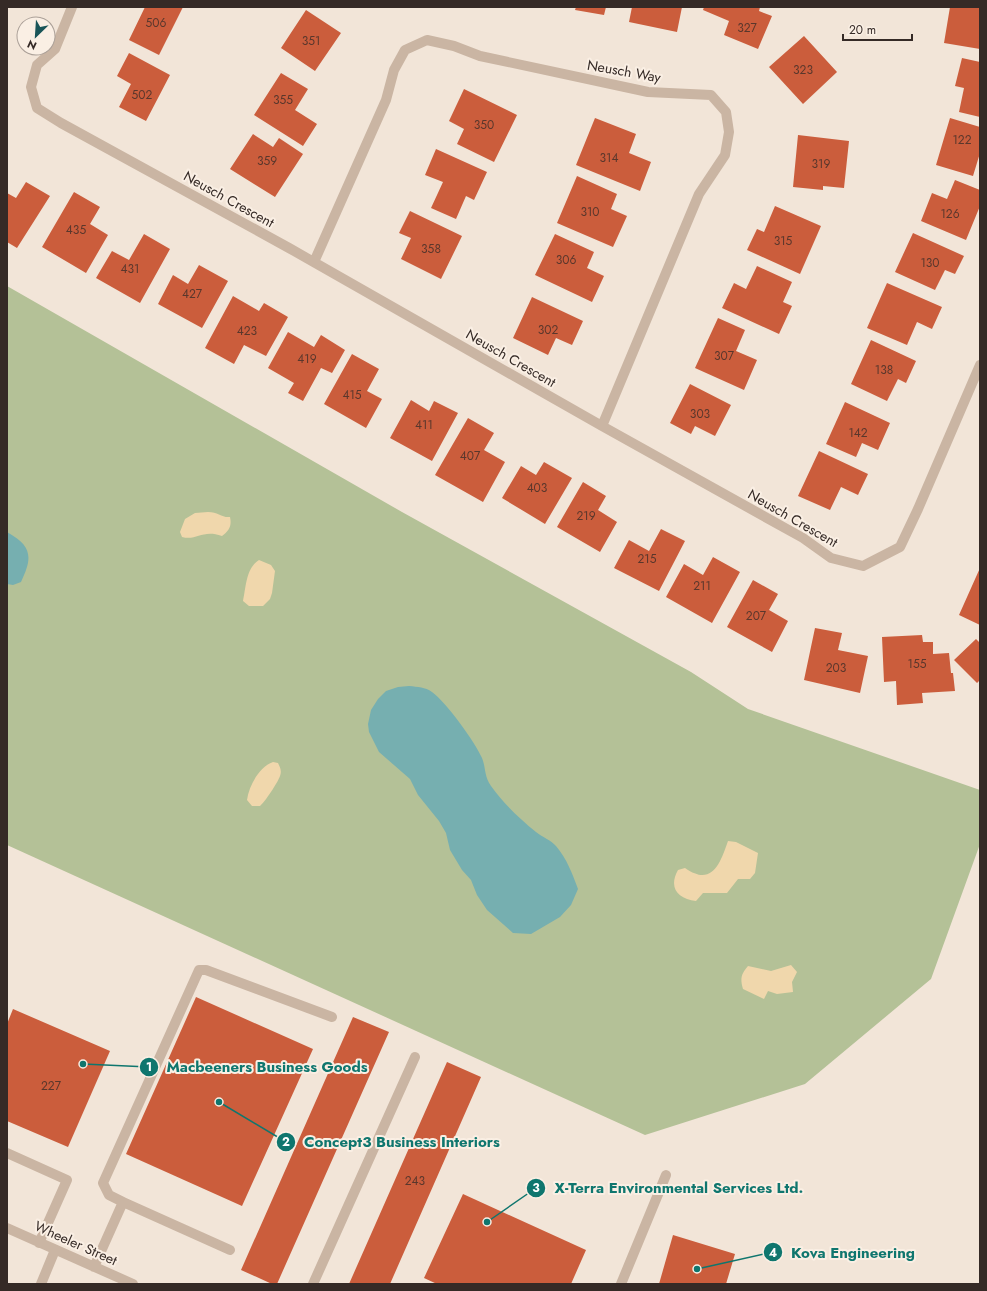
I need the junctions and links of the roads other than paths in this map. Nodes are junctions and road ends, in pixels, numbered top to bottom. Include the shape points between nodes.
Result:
1 (72, 7) edge
2 (314, 262) junction
3 (980, 365) edge
4 (602, 426) junction
5 (332, 1017) dead end
6 (415, 1057) dead end
7 (7, 1153) edge
8 (666, 1175) dead end
9 (123, 1202) junction
10 (7, 1228) edge
11 (40, 1243) junction
12 (56, 1250) junction
13 (230, 1250) dead end
14 (94, 1267) junction
15 (41, 1284) edge
16 (133, 1284) edge
17 (313, 1284) edge
18 (620, 1284) edge

1 - 2 street, Neusch Crescent via 55,49 37,65 31,87 37,108
2 - 4 street, Neusch Crescent
2 - 4 street, Neusch Way via 386,100 394,70 406,50 427,40 454,46 480,56 648,92 711,95 726,112 729,132 725,156 699,194
3 - 4 street, Neusch Crescent via 900,547 863,566 831,558 803,538
5 - 9 street via 206,970 199,970 103,1183 109,1195
6 - 17 street
7 - 11 street via 67,1180
8 - 18 street
9 - 13 street
9 - 14 street
10 - 11 street, Wheeler Street
11 - 12 street, Wheeler Street
12 - 14 street, Wheeler Street
12 - 15 street
14 - 16 street, Wheeler Street

